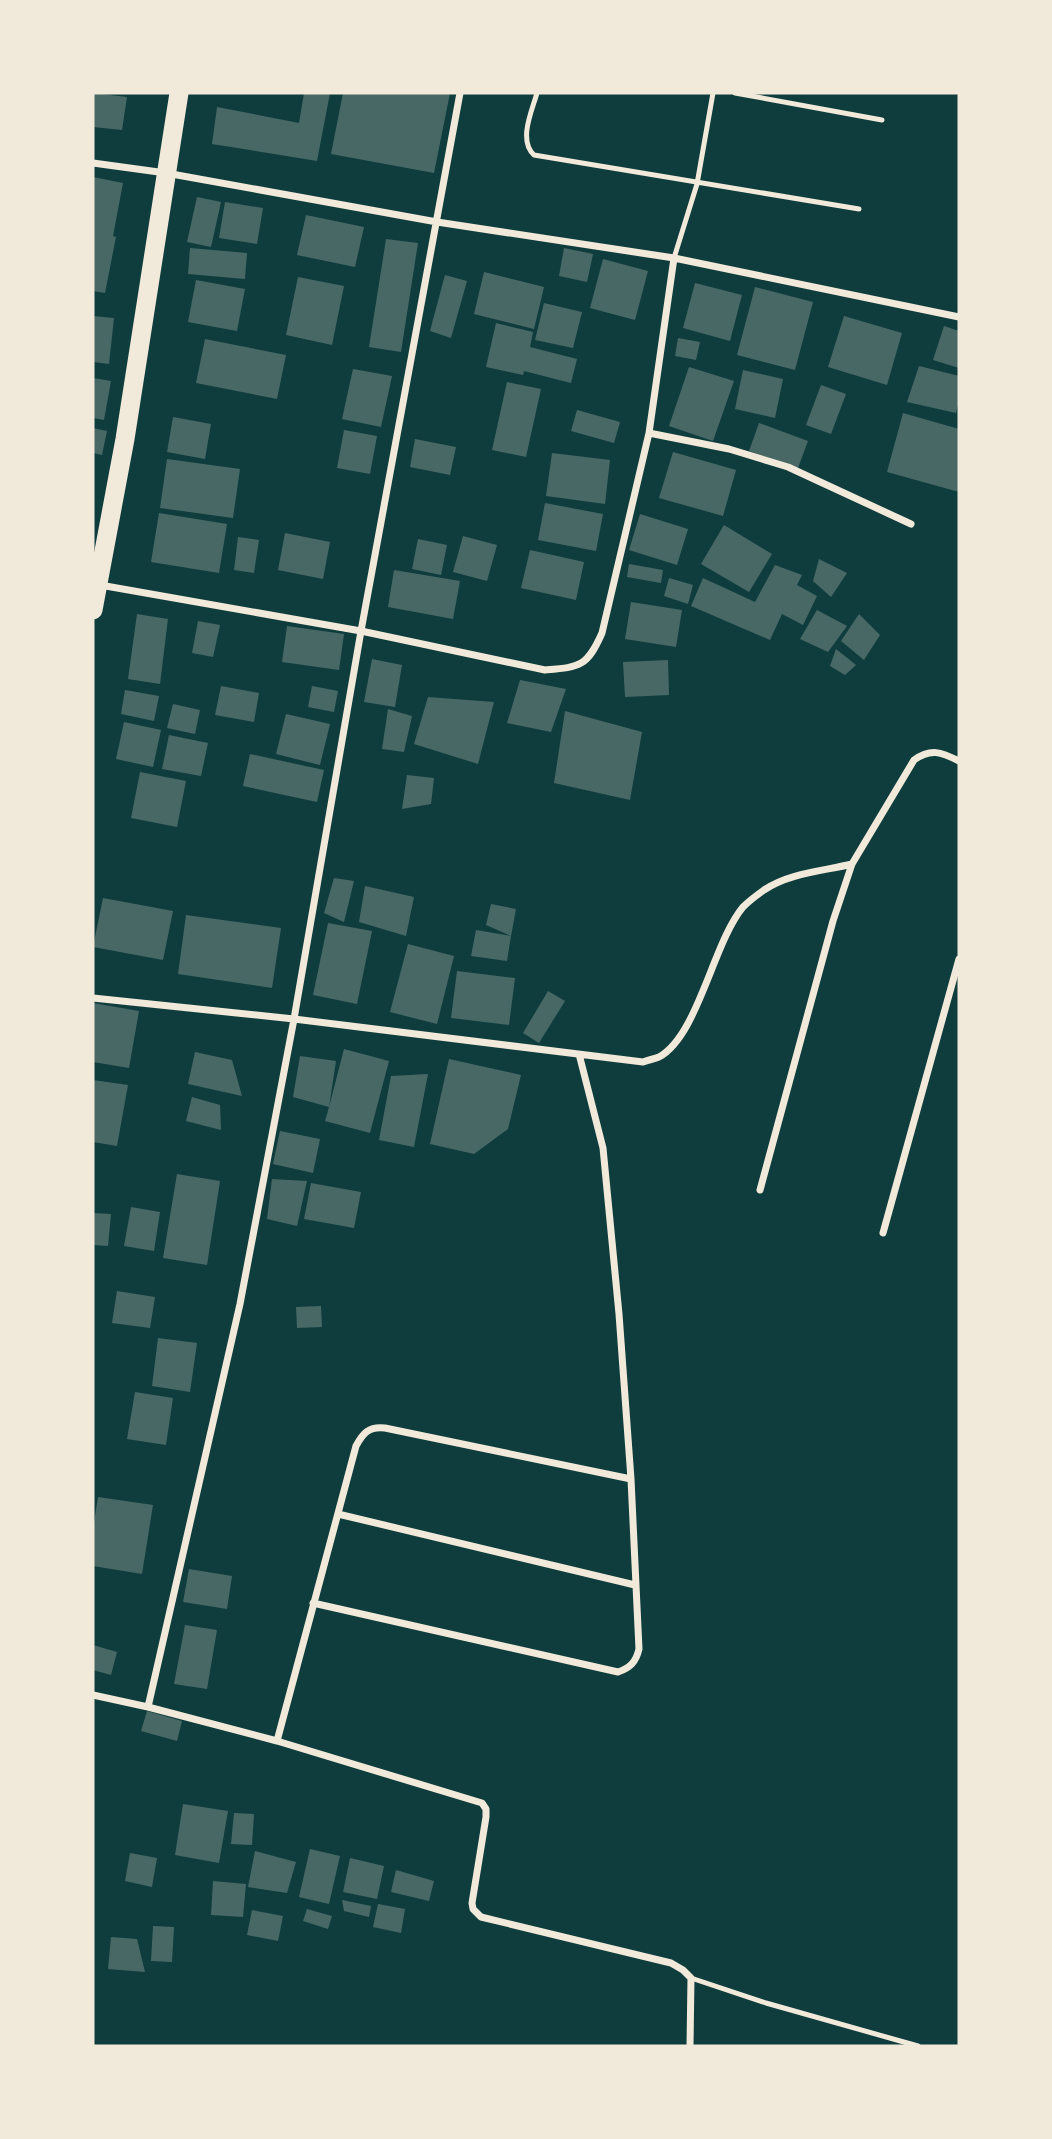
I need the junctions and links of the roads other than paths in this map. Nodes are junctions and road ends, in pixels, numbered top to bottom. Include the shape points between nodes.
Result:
1 (179, 93) edge
2 (460, 93) edge
3 (537, 93) edge
4 (713, 93) edge
5 (735, 93) edge
6 (881, 120) dead end
7 (93, 163) edge
8 (166, 173) junction
9 (697, 184) junction
10 (859, 209) dead end
11 (437, 222) junction
12 (674, 258) junction
13 (959, 317) edge
14 (649, 433) junction
15 (911, 524) dead end
16 (95, 584) edge
17 (93, 610) edge
18 (362, 631) junction
19 (959, 761) edge
20 (852, 864) junction
21 (959, 959) edge
22 (93, 998) edge
23 (294, 1019) junction
24 (579, 1054) junction
25 (760, 1191) dead end
26 (883, 1233) dead end
27 (632, 1479) junction
28 (338, 1514) junction
29 (635, 1585) junction
30 (313, 1604) junction
31 (93, 1695) edge
32 (148, 1707) junction
33 (277, 1741) junction
34 (691, 1978) junction
35 (690, 2046) edge
36 (918, 2046) edge

1 - 8 highway
2 - 11 street
3 - 9 lane via 525,141 534,155
4 - 9 lane
5 - 6 lane
7 - 8 street
8 - 11 street
8 - 16 highway via 125,439
9 - 10 lane
9 - 12 lane
11 - 12 street
11 - 18 street
12 - 13 street
12 - 14 street
14 - 15 street via 775,463
14 - 18 street via 602,633 585,662 545,670
16 - 17 highway
16 - 18 street
18 - 23 street
19 - 20 street via 934,752 914,760
20 - 24 street via 781,880 744,906 729,928 681,1036 661,1056 643,1062
20 - 25 street
21 - 26 street
22 - 23 street
23 - 24 street
23 - 32 street via 240,1304
24 - 27 street via 603,1148
27 - 28 street via 377,1427 362,1434 356,1446
27 - 29 street
28 - 29 street
28 - 30 street
29 - 30 street via 639,1649 632,1664 618,1672
30 - 33 street
31 - 32 street
32 - 33 street
33 - 34 street via 482,1803 486,1817 472,1903 481,1917 671,1963
34 - 35 street
34 - 36 lane

